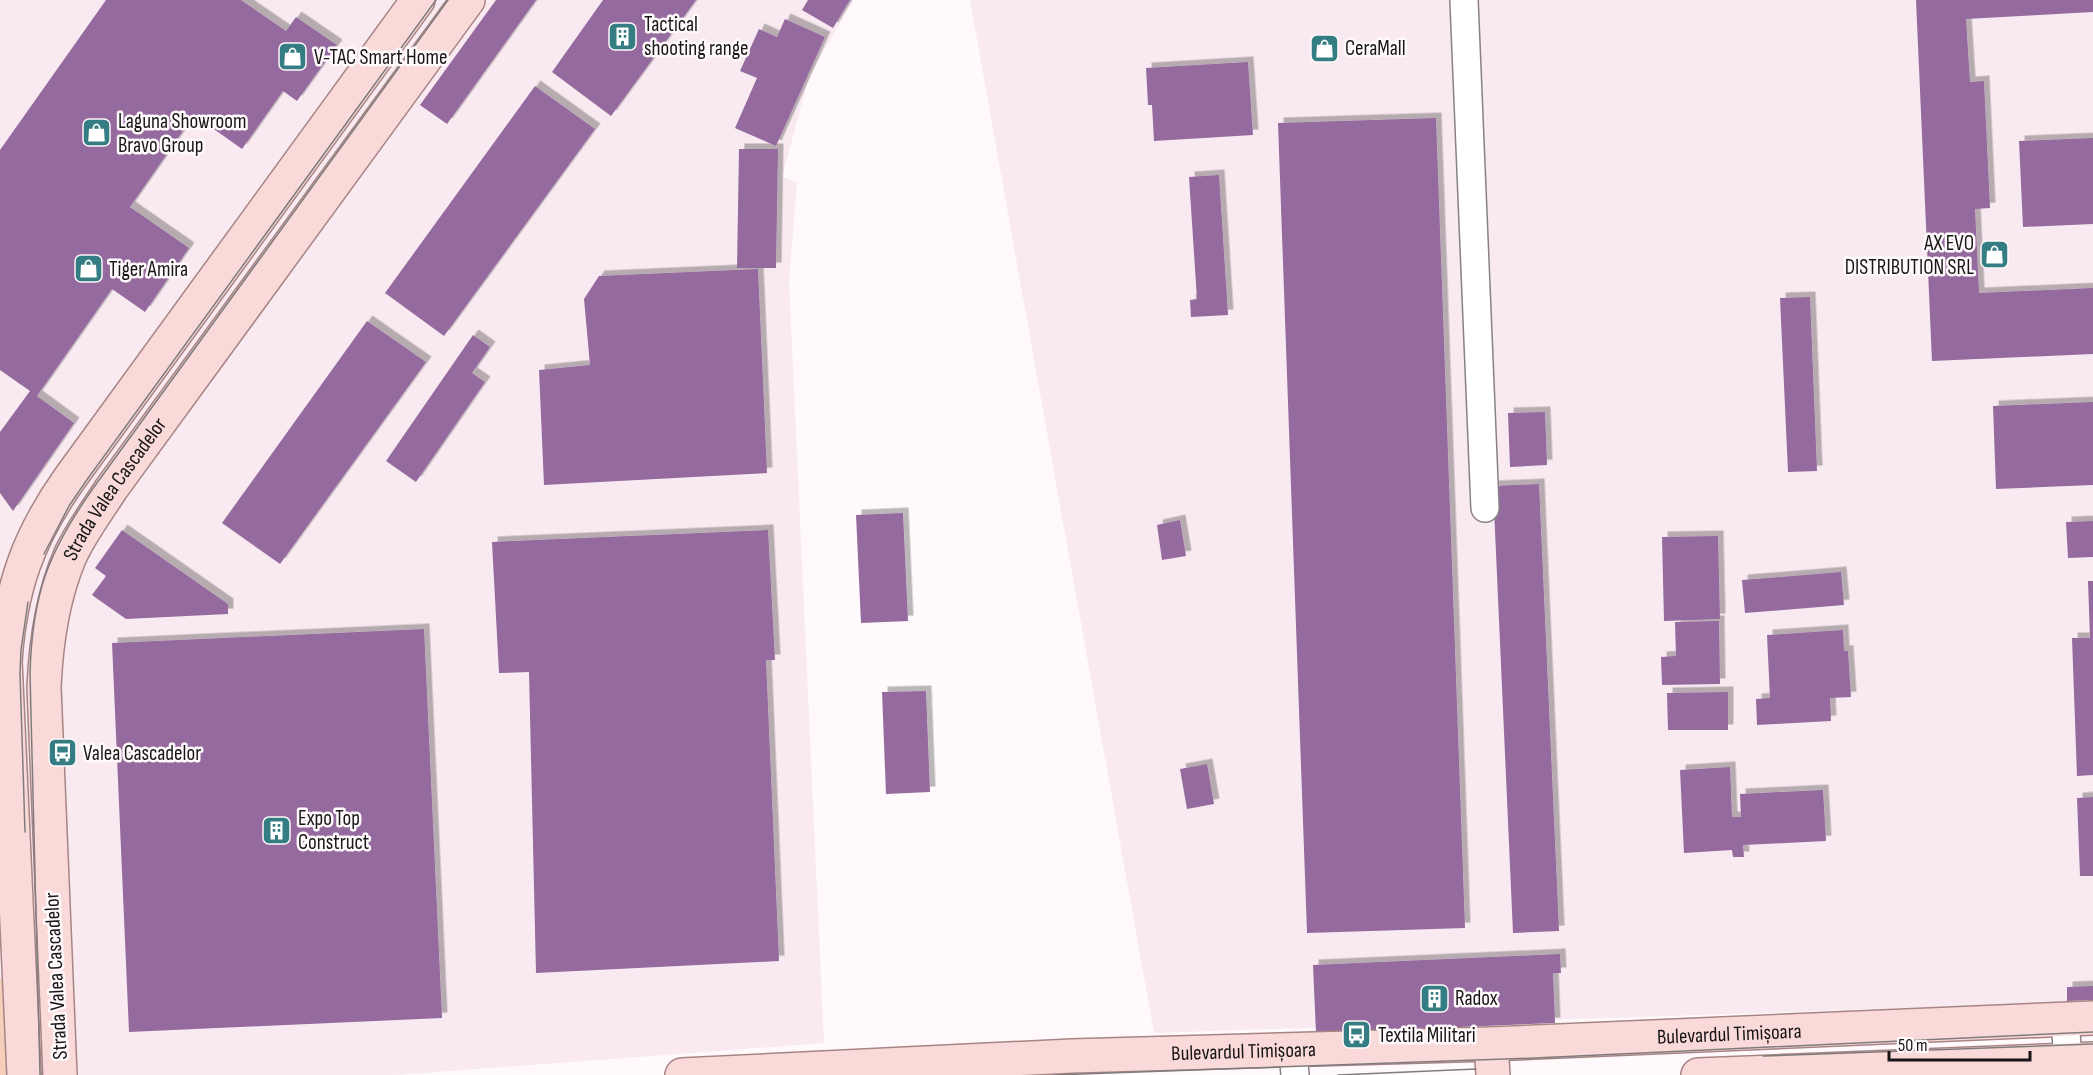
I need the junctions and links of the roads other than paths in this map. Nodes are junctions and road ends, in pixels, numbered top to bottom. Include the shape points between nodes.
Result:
1 (418, 0) edge
2 (468, 0) edge
3 (1464, 0) edge
4 (349, 95) junction
5 (382, 118) junction
6 (220, 272) junction
7 (253, 295) junction
8 (1485, 508) dead end
9 (5, 673) junction
10 (45, 674) junction
11 (6, 839) edge
12 (7, 881) edge
13 (2079, 1019) edge
14 (1492, 1059) edge
15 (2080, 1059) edge
16 (1294, 1062) edge
17 (24, 1075) edge
18 (60, 1075) edge
19 (682, 1075) edge
20 (1698, 1075) edge

1 - 4 main road, Strada Valea Cascadelor
2 - 5 main road, Strada Valea Cascadelor
3 - 8 lane
4 - 5 main road
4 - 6 main road, Strada Valea Cascadelor
5 - 7 main road, Strada Valea Cascadelor
6 - 7 main road
6 - 9 main road, Strada Valea Cascadelor via 42,521 29,546 14,597 6,637
7 - 10 main road, Strada Valea Cascadelor via 87,525 59,586
9 - 10 main road
9 - 11 main road, Strada Valea Cascadelor
10 - 18 main road, Strada Valea Cascadelor
11 - 12 main road, Strada Valea Cascadelor
12 - 17 main road, Strada Valea Cascadelor
13 - 14 main road, Bulevardul Timișoara
13 - 15 lane
14 - 16 main road, Bulevardul Timișoara
15 - 20 main road, Bulevardul Timișoara
16 - 19 main road, Bulevardul Timișoara via 1060,1057

